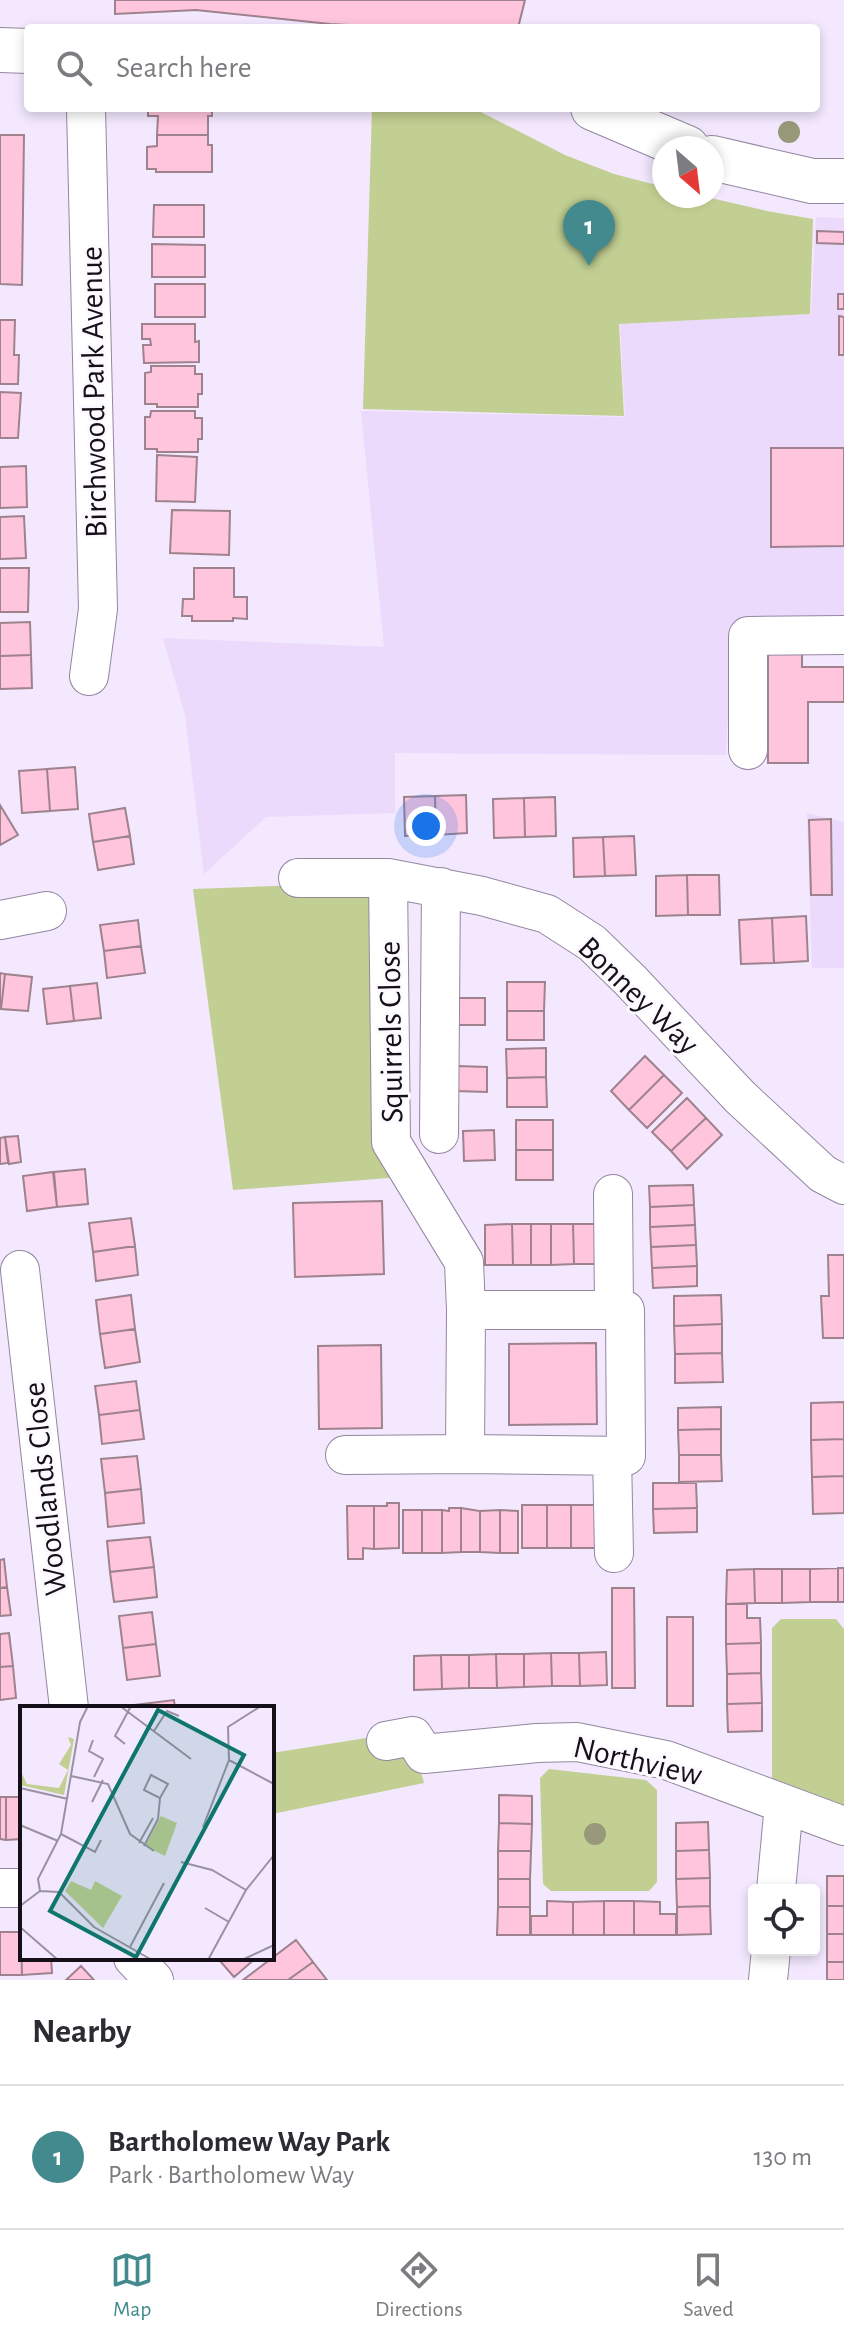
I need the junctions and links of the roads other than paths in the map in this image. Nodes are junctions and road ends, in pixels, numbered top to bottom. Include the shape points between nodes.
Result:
1 (0, 50) edge
2 (24, 51) edge
3 (86, 112) edge
4 (602, 112) edge
5 (659, 136) edge
6 (724, 161) edge
7 (844, 181) edge
8 (844, 635) edge
9 (89, 676) dead end
10 (748, 750) dead end
11 (298, 878) dead end
12 (388, 878) junction
13 (441, 887) junction
14 (47, 911) dead end
15 (0, 920) edge
16 (439, 1134) dead end
17 (844, 1185) edge
18 (613, 1194) dead end
19 (20, 1270) dead end
20 (466, 1310) junction
21 (614, 1310) junction
22 (465, 1454) junction
23 (345, 1455) dead end
24 (612, 1455) junction
25 (614, 1553) dead end
26 (69, 1706) edge
27 (386, 1741) dead end
28 (784, 1804) junction
29 (844, 1826) edge
30 (777, 1884) edge
31 (770, 1956) edge
32 (135, 1960) edge
33 (154, 1980) edge
34 (768, 1980) edge

1 - 2 main road
3 - 9 street, Birchwood Park Avenue via 98,609
4 - 5 main road
6 - 7 main road via 812,181
8 - 10 street via 748,636
11 - 12 street, Bonney Way
12 - 13 street, Bonney Way
12 - 20 street, Squirrels Close via 391,1142 464,1262
13 - 16 street
13 - 17 street, Bonney Way via 547,914 592,943 740,1097 823,1174
14 - 15 street
18 - 21 street
19 - 26 street, Woodlands Close
20 - 21 street
20 - 22 street, Squirrels Close
21 - 24 street via 625,1310 626,1456
22 - 23 street
22 - 24 street
24 - 25 street
27 - 28 street, Northview via 413,1736 424,1754 577,1742 666,1760
28 - 29 street, Northview
28 - 30 street
31 - 34 street
32 - 33 street

